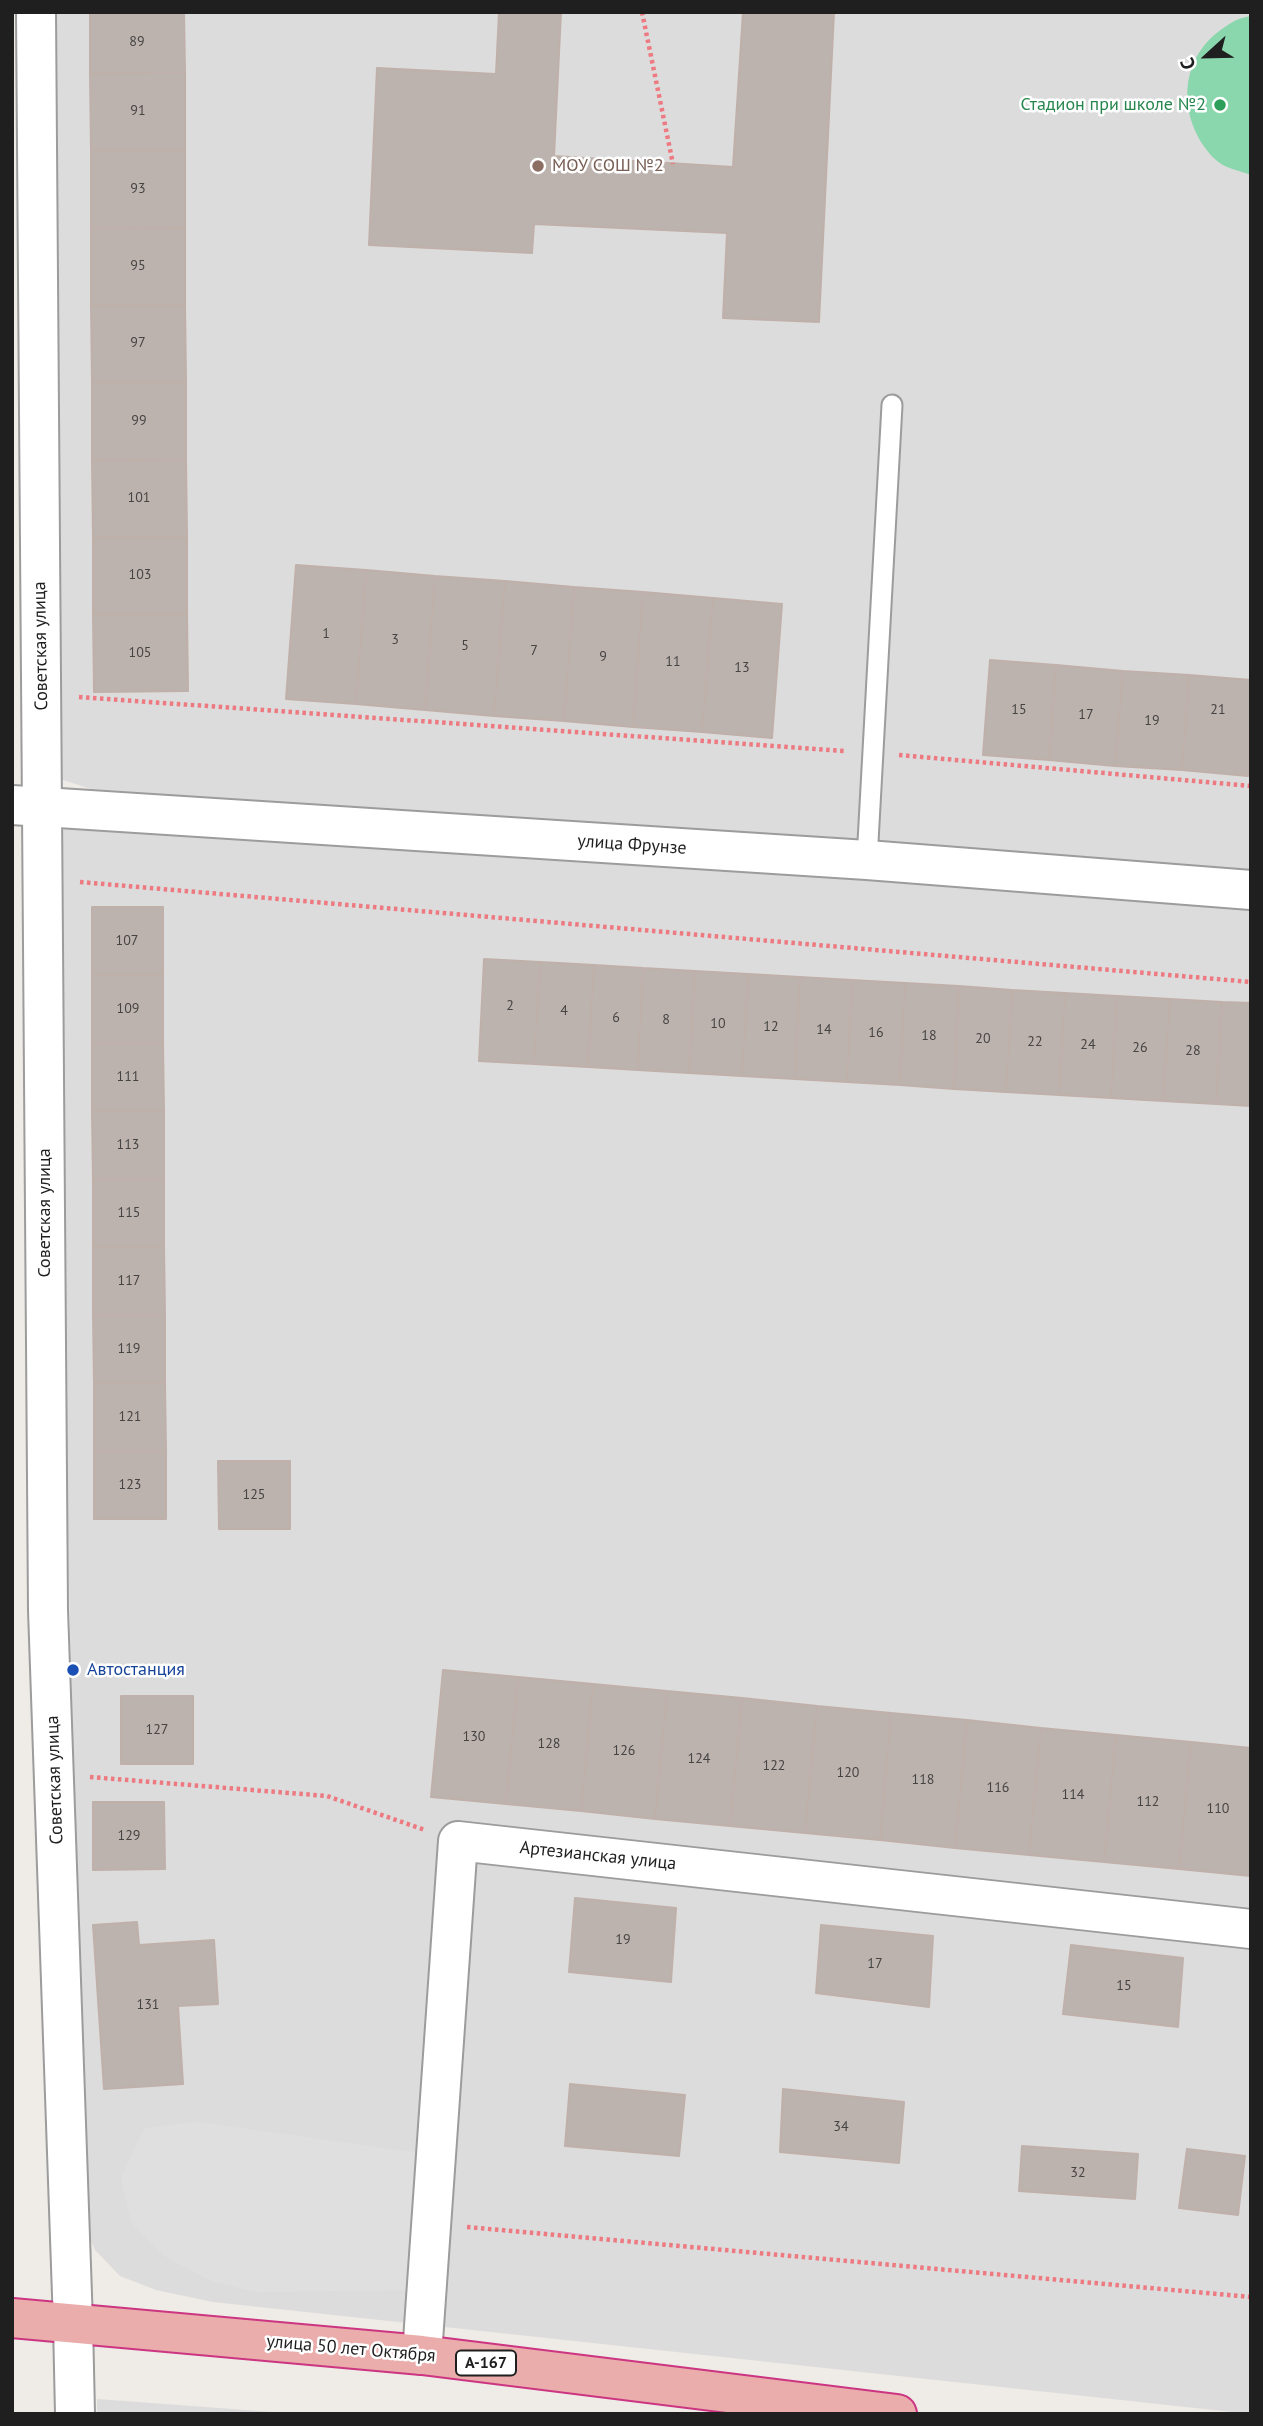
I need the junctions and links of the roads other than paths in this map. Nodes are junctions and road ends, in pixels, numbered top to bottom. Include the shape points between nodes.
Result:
1 (36, 12) edge
2 (892, 405) dead end
3 (27, 806) edge
4 (867, 860) junction
5 (1251, 890) edge
6 (1251, 1928) edge
7 (12, 2318) edge
8 (73, 2323) junction
9 (422, 2355) junction
10 (834, 2410) edge
11 (75, 2414) edge
12 (897, 2414) edge

1 - 3 street, Советская улица via 42,694
2 - 4 lane
3 - 4 street, улица Фрунзе
3 - 8 street, Советская улица via 43,878 48,1610
4 - 5 street, улица Фрунзе
6 - 9 street, Артезианская улица via 458,1841
7 - 8 highway, улица 50 лет Октября / А-167
8 - 9 highway, улица 50 лет Октября / А-167
8 - 11 street, Советская улица
9 - 10 highway, улица 50 лет Октября / А-167
10 - 12 highway, улица 50 лет Октября / А-167

